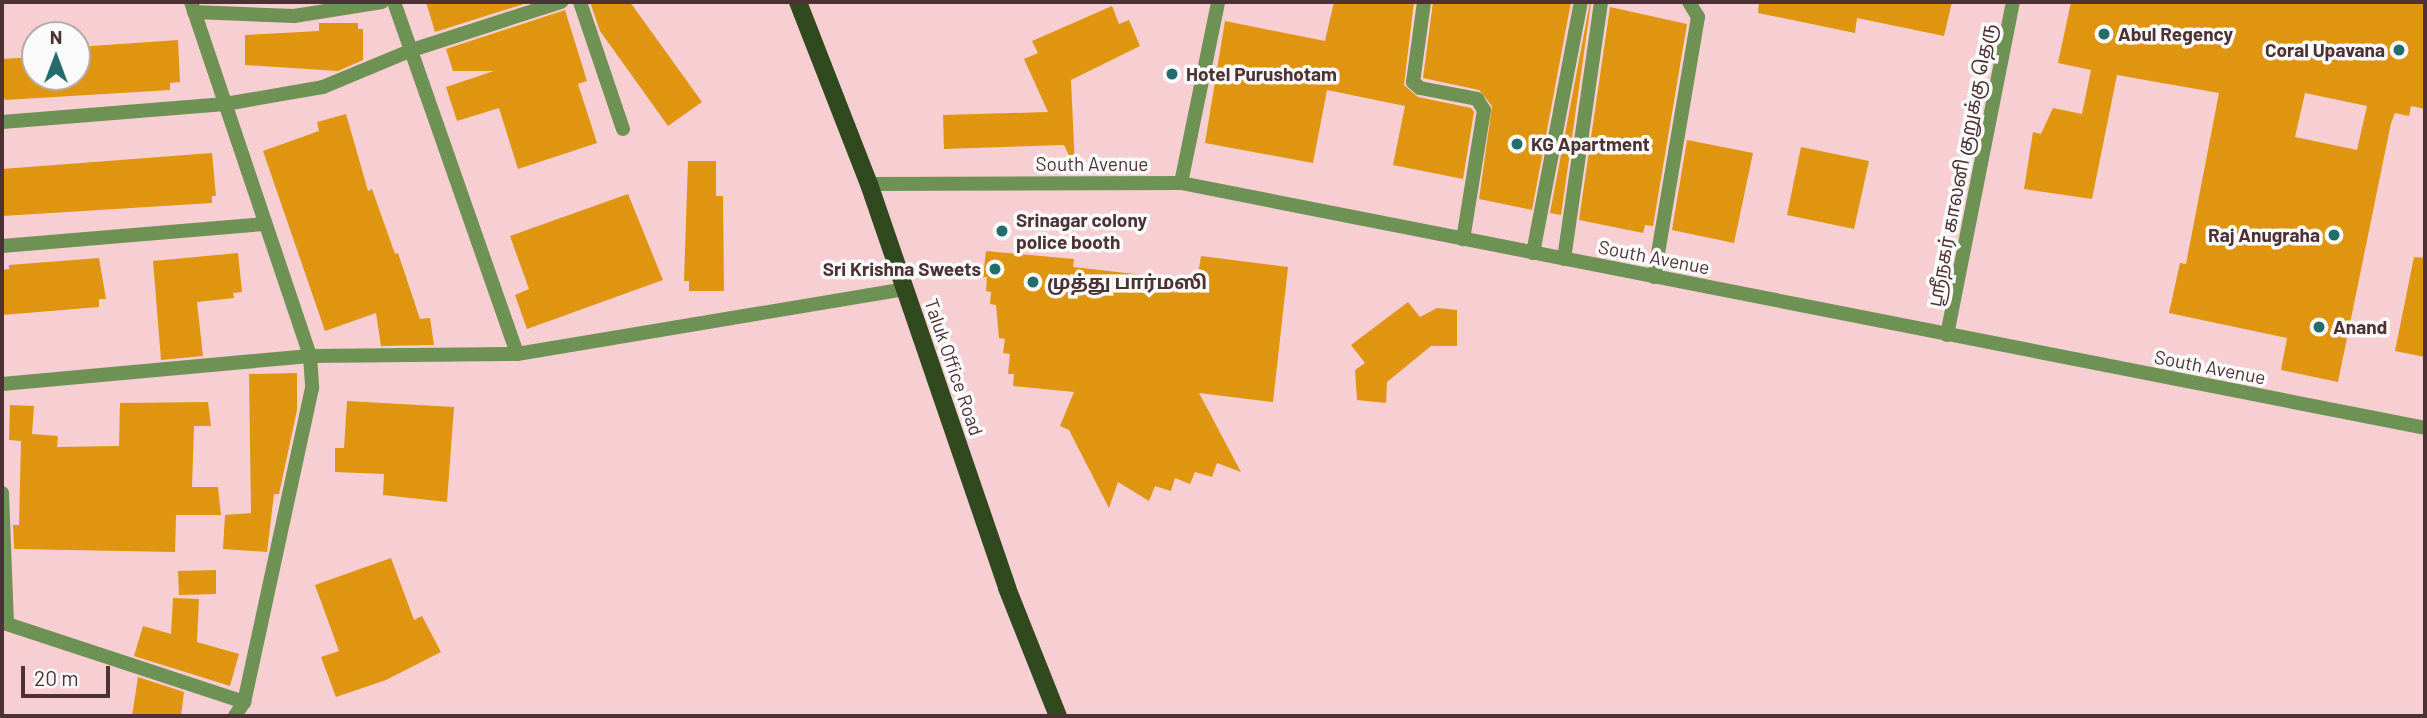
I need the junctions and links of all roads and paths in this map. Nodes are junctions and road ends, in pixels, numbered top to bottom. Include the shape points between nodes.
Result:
1 (382, 2) edge
2 (394, 2) edge
3 (561, 2) edge
4 (580, 2) edge
5 (798, 2) edge
6 (1218, 2) edge
7 (1424, 2) edge
8 (1581, 2) edge
9 (1601, 2) edge
10 (1689, 2) edge
11 (2012, 2) edge
12 (193, 7) edge
13 (412, 50) junction
14 (225, 103) junction
15 (2, 122) edge
16 (623, 129) dead end
17 (1181, 183) junction
18 (869, 184) junction
19 (265, 224) junction
20 (1463, 239) junction
21 (2, 246) edge
22 (1533, 253) junction
23 (1564, 259) junction
24 (1654, 277) junction
25 (905, 289) junction
26 (1947, 335) junction
27 (517, 354) junction
28 (310, 356) junction
29 (2, 384) edge
30 (2425, 428) edge
31 (2, 493) edge
32 (244, 702) junction
33 (235, 716) edge
34 (1058, 716) edge

1 - 12 street via 294,16
2 - 13 street
3 - 13 street
4 - 16 street
5 - 18 main road, Taluk Office Road
6 - 17 street
7 - 20 street via 1413,82 1420,88 1477,99 1484,110
8 - 22 street
9 - 23 street
10 - 24 street via 1698,17
11 - 26 street, ஸ்ரீநகர் காலனி குறுக்கு தெரு
12 - 14 street
13 - 14 street via 323,87
13 - 27 street
14 - 15 street
14 - 19 street
17 - 18 street, South Avenue
17 - 20 street, South Avenue
18 - 25 main road, Taluk Office Road
19 - 21 street
19 - 28 street
20 - 22 street, South Avenue
22 - 23 street, South Avenue
23 - 24 street, South Avenue
24 - 26 street, South Avenue
25 - 27 street
25 - 34 main road, Taluk Office Road via 1007,588
26 - 30 street, South Avenue
27 - 28 street
28 - 29 street
28 - 32 street via 312,388
31 - 32 street via 7,624
32 - 33 street

